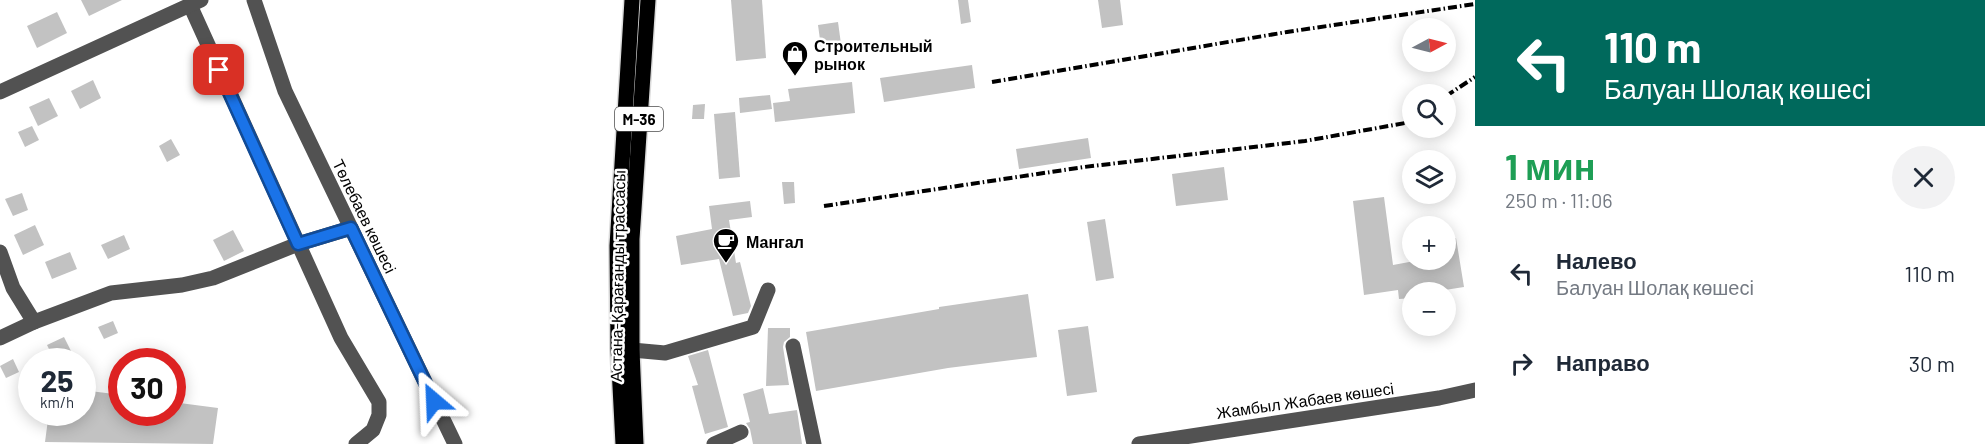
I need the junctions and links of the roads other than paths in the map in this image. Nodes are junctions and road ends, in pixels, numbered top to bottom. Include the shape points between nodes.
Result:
1 (254, 0) edge
2 (632, 0) edge
3 (648, 0) edge
4 (195, 2) edge
5 (0, 93) edge
6 (351, 228) junction
7 (298, 244) junction
8 (0, 252) edge
9 (768, 290) dead end
10 (34, 322) junction
11 (0, 338) edge
12 (793, 346) dead end
13 (632, 350) junction
14 (1475, 390) edge
15 (741, 432) dead end
16 (626, 443) edge
17 (356, 444) edge
18 (455, 444) edge
19 (714, 444) edge
20 (814, 444) edge
21 (1139, 444) edge

1 - 6 street, Төлебаев көшесі via 285,91
2 - 16 main road, Астана-Қарағанды трассасы / M-36 via 617,246 618,348
3 - 13 main road, Астана-Қарағанды трассасы / M-36 via 632,229
4 - 5 street
4 - 7 street
6 - 7 street
6 - 18 street, Төлебаев көшесі
7 - 10 street via 213,278 111,292
7 - 17 street via 341,338 379,402 380,415 373,430
8 - 10 street via 13,288
9 - 13 street via 753,327 665,353
10 - 11 street
12 - 20 street
13 - 16 main road, Астана-Қарағанды трассасы / M-36
14 - 21 street, Жамбыл Жабаев көшесі
15 - 19 street

